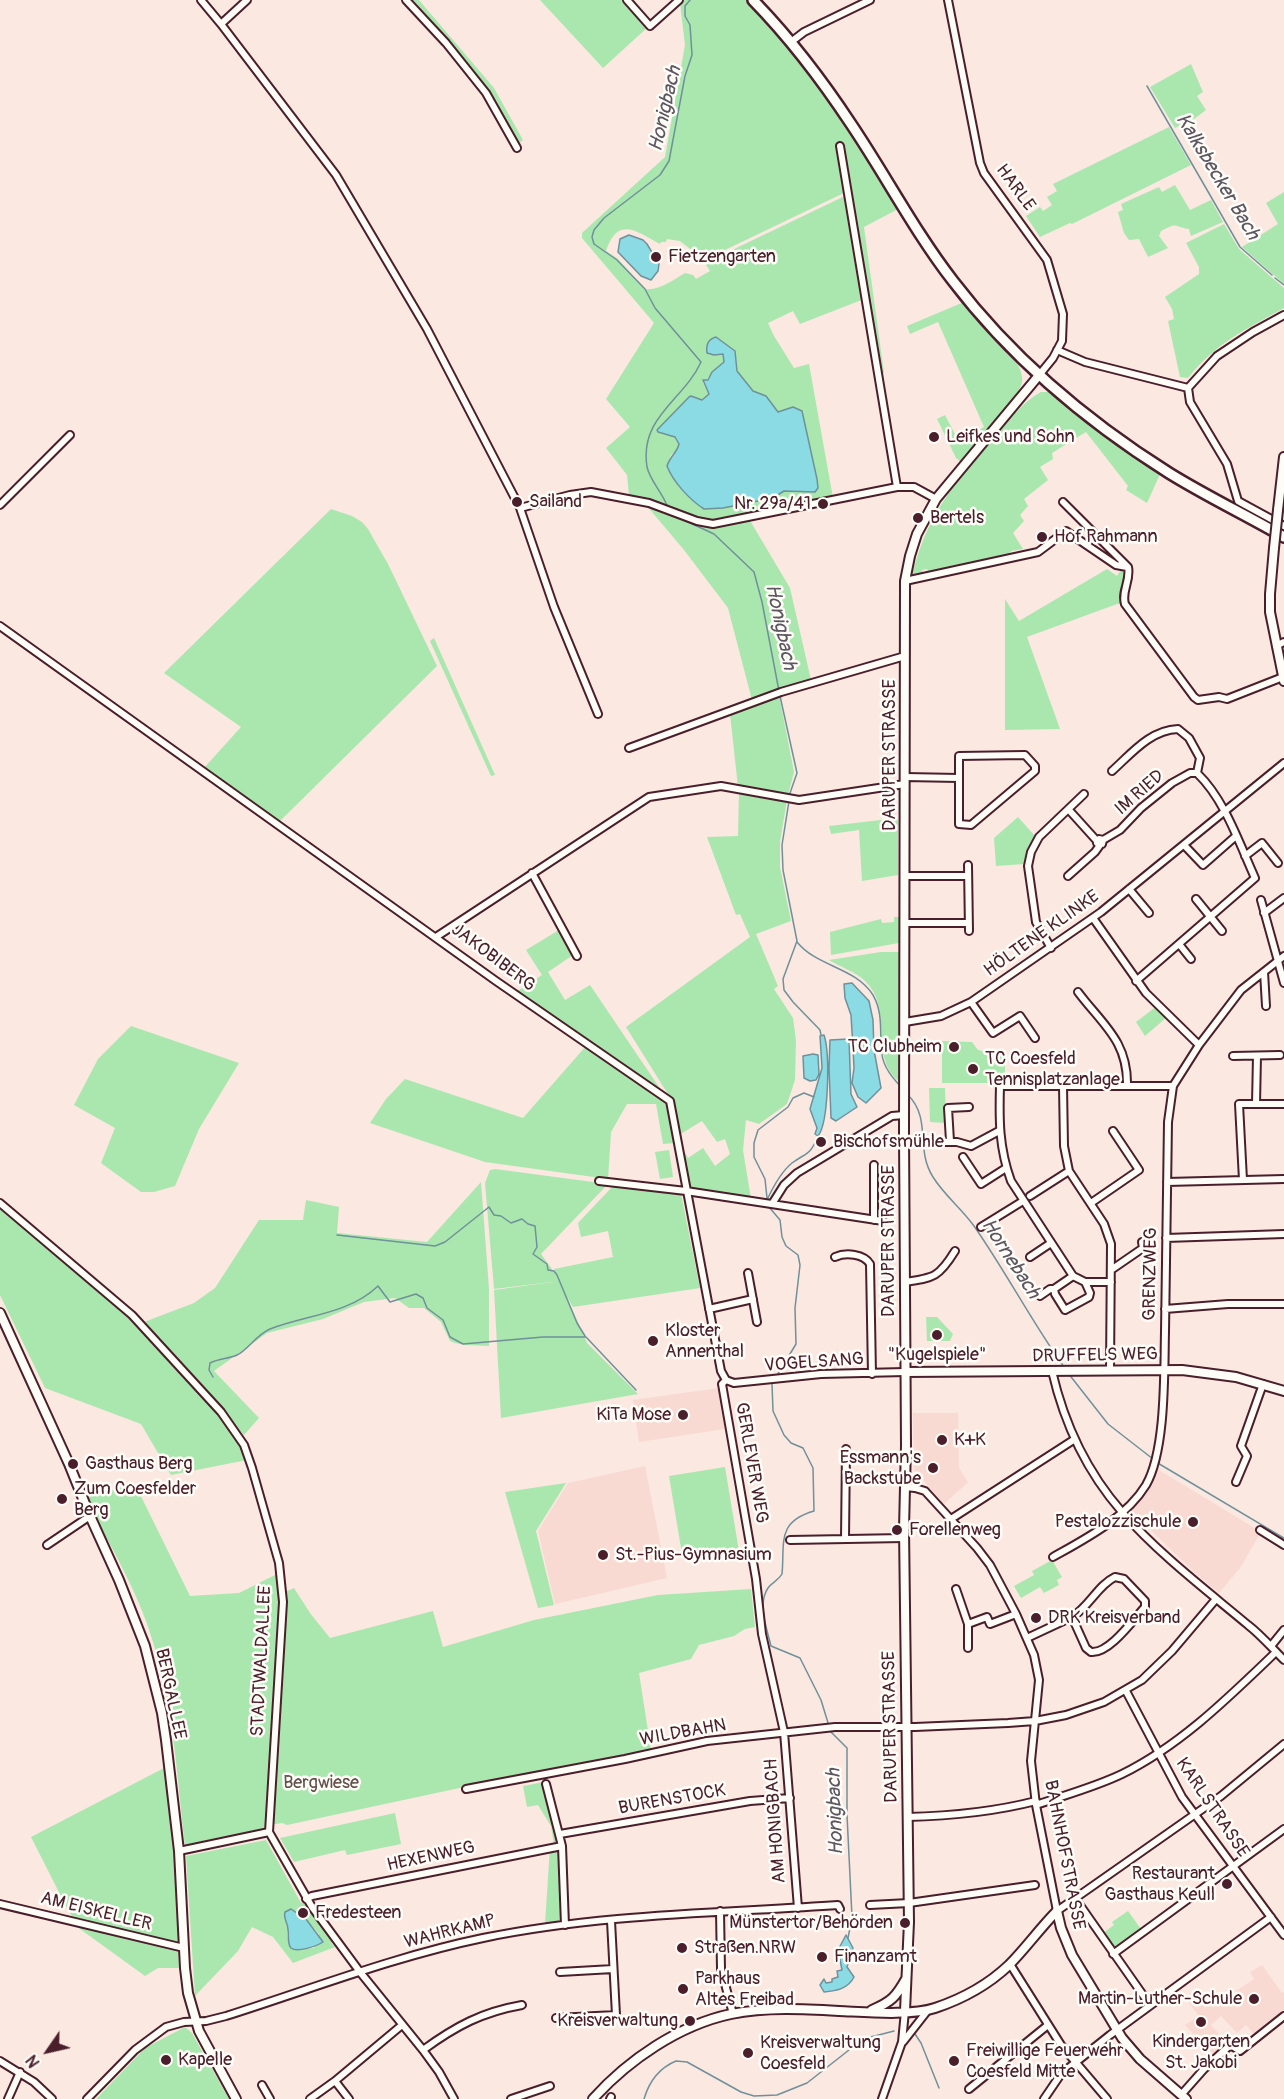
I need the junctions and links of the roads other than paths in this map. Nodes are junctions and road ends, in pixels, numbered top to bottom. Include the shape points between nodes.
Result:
1 (201, 0) edge
2 (247, 0) edge
3 (406, 0) edge
4 (627, 0) edge
5 (679, 0) edge
6 (753, 0) edge
7 (870, 0) edge
8 (948, 0) edge
9 (220, 24) junction
10 (791, 42) junction
11 (840, 146) dead end
12 (517, 148) dead end
13 (1284, 315) edge
14 (1058, 351) junction
15 (1040, 374) junction
16 (1188, 388) junction
17 (70, 435) dead end
18 (1284, 457) edge
19 (897, 487) junction
20 (936, 499) junction
21 (1063, 502) dead end
22 (0, 505) edge
23 (520, 508) junction
24 (1284, 525) edge
25 (1284, 537) edge
26 (1128, 567) junction
27 (905, 581) junction
28 (0, 626) edge
29 (1284, 642) edge
30 (1276, 646) junction
31 (905, 656) junction
32 (1284, 679) edge
33 (598, 714) dead end
34 (629, 748) dead end
35 (1284, 763) edge
36 (1112, 771) dead end
37 (1197, 773) junction
38 (959, 778) junction
39 (905, 781) junction
40 (1084, 794) dead end
41 (1069, 810) junction
42 (1224, 811) junction
43 (1236, 836) junction
44 (1100, 842) junction
45 (1184, 845) junction
46 (1245, 855) junction
47 (1278, 863) dead end
48 (968, 865) dead end
49 (532, 873) junction
50 (904, 876) junction
51 (967, 876) junction
52 (1068, 876) dead end
53 (1129, 889) junction
54 (1284, 898) edge
55 (1196, 899) dead end
56 (1261, 900) dead end
57 (1149, 913) dead end
58 (1264, 913) junction
59 (1211, 916) junction
60 (1093, 918) junction
61 (904, 923) junction
62 (968, 923) junction
63 (969, 931) dead end
64 (1222, 931) dead end
65 (436, 937) junction
66 (1179, 944) junction
67 (1051, 948) junction
68 (577, 956) dead end
69 (1284, 956) edge
70 (1191, 959) dead end
71 (1277, 962) junction
72 (1264, 972) junction
73 (1136, 981) junction
74 (1284, 983) edge
75 (1078, 992) dead end
76 (971, 1002) junction
77 (1266, 1006) dead end
78 (904, 1022) junction
79 (1035, 1038) dead end
80 (1199, 1045) junction
81 (1280, 1055) dead end
82 (1233, 1056) dead end
83 (1257, 1056) junction
84 (1126, 1085) junction
85 (1063, 1086) junction
86 (1173, 1086) junction
87 (670, 1101) joint
88 (1256, 1104) junction
89 (1284, 1104) edge
90 (969, 1107) dead end
91 (904, 1114) junction
92 (999, 1131) junction
93 (1113, 1131) dead end
94 (963, 1157) dead end
95 (874, 1165) dead end
96 (1006, 1168) junction
97 (1069, 1171) junction
98 (1284, 1179) edge
99 (1243, 1180) junction
100 (599, 1181) dead end
101 (1167, 1182) junction
102 (686, 1191) junction
103 (1030, 1196) dead end
104 (1023, 1201) junction
105 (0, 1203) edge
106 (769, 1203) junction
107 (1090, 1203) junction
108 (874, 1220) junction
109 (883, 1221) dead end
110 (981, 1227) dead end
111 (1284, 1234) edge
112 (1166, 1238) junction
113 (1142, 1242) dead end
114 (1051, 1243) junction
115 (956, 1251) dead end
116 (835, 1257) dead end
117 (1030, 1257) dead end
118 (1111, 1270) junction
119 (748, 1273) dead end
120 (1073, 1276) junction
121 (905, 1282) junction
122 (1085, 1282) junction
123 (1111, 1282) junction
124 (1054, 1289) junction
125 (1040, 1296) dead end
126 (753, 1299) junction
127 (1284, 1304) edge
128 (709, 1309) junction
129 (1165, 1309) junction
130 (0, 1313) edge
131 (757, 1322) dead end
132 (1110, 1370) junction
133 (1164, 1370) junction
134 (1056, 1371) junction
135 (905, 1372) junction
136 (872, 1374) junction
137 (726, 1380) junction
138 (1263, 1384) junction
139 (1284, 1391) edge
140 (1075, 1439) junction
141 (846, 1449) dead end
142 (1236, 1482) dead end
143 (905, 1487) junction
144 (1122, 1512) junction
145 (90, 1516) junction
146 (951, 1520) junction
147 (1260, 1530) dead end
148 (904, 1538) junction
149 (845, 1539) junction
150 (790, 1540) dead end
151 (47, 1545) dead end
152 (1284, 1545) edge
153 (1053, 1557) dead end
154 (956, 1589) dead end
155 (1215, 1599) junction
156 (1016, 1614) junction
157 (1072, 1617) junction
158 (968, 1624) junction
159 (1284, 1630) edge
160 (1027, 1638) junction
161 (1271, 1646) junction
162 (968, 1648) dead end
163 (1276, 1652) junction
164 (1284, 1660) edge
165 (1126, 1691) junction
166 (1035, 1720) junction
167 (907, 1726) junction
168 (784, 1732) junction
169 (1284, 1744) edge
170 (1158, 1752) junction
171 (546, 1784) dead end
172 (466, 1789) dead end
173 (790, 1798) junction
174 (1036, 1803) junction
175 (1194, 1814) junction
176 (908, 1817) junction
177 (1284, 1829) edge
178 (269, 1832) junction
179 (560, 1834) junction
180 (562, 1846) junction
181 (179, 1851) junction
182 (1233, 1867) junction
183 (1035, 1885) dead end
184 (1075, 1898) junction
185 (306, 1899) junction
186 (909, 1903) junction
187 (0, 1904) edge
188 (870, 1905) dead end
189 (798, 1908) junction
190 (840, 1909) dead end
191 (720, 1911) junction
192 (1057, 1911) junction
193 (1271, 1917) junction
194 (611, 1921) junction
195 (566, 1925) junction
196 (1284, 1935) edge
197 (184, 1948) junction
198 (1113, 1953) junction
199 (1010, 1964) junction
200 (614, 1969) junction
201 (360, 1972) junction
202 (560, 1972) dead end
203 (908, 1975) junction
204 (522, 2005) dead end
205 (1150, 2005) junction
206 (928, 2010) junction
207 (868, 2011) junction
208 (905, 2011) junction
209 (732, 2014) junction
210 (1284, 2016) edge
211 (556, 2018) dead end
212 (196, 2022) junction
213 (402, 2025) junction
214 (1048, 2025) junction
215 (1116, 2030) junction
216 (902, 2042) junction
217 (423, 2050) junction
218 (0, 2061) edge
219 (1076, 2063) junction
220 (20, 2072) junction
221 (335, 2081) junction
222 (262, 2085) dead end
223 (550, 2086) dead end
224 (969, 2089) dead end
225 (1184, 2097) edge
226 (8, 2099) edge
227 (52, 2099) edge
228 (87, 2099) edge
229 (236, 2099) edge
230 (270, 2099) edge
231 (310, 2099) edge
232 (349, 2099) edge
233 (454, 2099) edge
234 (511, 2099) edge
235 (593, 2099) edge
236 (882, 2099) edge
237 (1044, 2099) edge
238 (1107, 2099) edge

1 - 9 street
2 - 9 street
3 - 12 street via 486,93
4 - 5 street via 651,26
6 - 10 main road
7 - 10 street
8 - 14 street, HARLE via 980,163 1047,260 1062,314
9 - 23 street via 349,195 427,329
10 - 15 main road via 852,125 935,257 991,326
11 - 19 street
13 - 16 street via 1217,356
14 - 15 street, HARLE
14 - 16 street via 1096,365
15 - 20 street, DARUPER STRASSE
15 - 25 main road via 1143,455
16 - 24 street via 1190,402 1227,464 1238,501
17 - 22 street
18 - 30 street, bridge via 1270,594
19 - 20 street via 914,487
19 - 23 street via 713,524 626,498 591,492
20 - 27 street, DARUPER STRASSE via 918,534
21 - 26 street
23 - 33 street via 554,607
26 - 27 street via 1116,565 1066,531 1038,552
26 - 32 street via 1130,575 1122,597 1125,604 1198,700 1227,699
27 - 31 street, DARUPER STRASSE
28 - 65 street
29 - 30 street
30 - 32 street
31 - 34 street via 779,692
31 - 39 street, DARUPER STRASSE
35 - 42 street, HÖLTENE KLINKE
36 - 37 street, IM RIED via 1152,736 1162,730 1178,729 1189,738 1200,758
37 - 42 street, IM RIED
37 - 44 street, IM RIED via 1190,773 1156,795 1120,831
38 - 38 street via 959,824 971,825 1035,771 1035,766 1025,755 959,756
38 - 39 street, JAKOBIBERG
39 - 49 street, JAKOBIBERG via 799,800 721,786 649,797
39 - 50 street, DARUPER STRASSE
40 - 41 street
41 - 44 street
41 - 67 street via 1039,837 1028,866 1036,922
42 - 43 street, IM RIED
42 - 45 street, HÖLTENE KLINKE
43 - 45 street via 1203,865
43 - 46 street, IM RIED
44 - 52 street, IM RIED via 1095,852
45 - 53 street, HÖLTENE KLINKE
46 - 47 street via 1262,843
46 - 59 street, IM RIED via 1255,878
48 - 51 street
49 - 65 street, JAKOBIBERG
49 - 68 street
50 - 51 street
50 - 61 street, DARUPER STRASSE
51 - 62 street
53 - 57 street
53 - 60 street, HÖLTENE KLINKE
54 - 58 street
55 - 59 street
56 - 58 street
58 - 71 street
59 - 64 street
59 - 66 street
60 - 67 street, HÖLTENE KLINKE
60 - 73 street
61 - 62 street
61 - 78 street, DARUPER STRASSE
62 - 63 street
65 - 87 street, JAKOBIBERG
66 - 70 street
66 - 73 street
67 - 76 street, HÖLTENE KLINKE
69 - 71 street
71 - 72 street
71 - 74 street
72 - 77 street
72 - 80 street via 1235,997
73 - 80 street
75 - 84 street via 1124,1055
76 - 78 street, HÖLTENE KLINKE via 941,1017
76 - 79 street via 993,1033 1020,1016
78 - 91 street, DARUPER STRASSE
80 - 86 street
81 - 83 street
82 - 83 street
83 - 88 street
84 - 85 street
84 - 86 street
85 - 92 street via 1000,1086
85 - 97 street via 1064,1146
86 - 101 street, GRENZWEG
87 - 102 street, GERLEVER WEG
88 - 89 street
88 - 99 street via 1239,1104
90 - 92 street via 948,1108 947,1141 970,1146
91 - 106 street via 892,1116 797,1173
91 - 121 street, DARUPER STRASSE
92 - 96 street
93 - 107 street via 1138,1170
94 - 96 street via 981,1184
95 - 108 street
96 - 104 street
97 - 103 street
97 - 107 street
98 - 99 street
99 - 101 street
100 - 102 street
101 - 112 street, GRENZWEG
102 - 106 street
102 - 128 street, GERLEVER WEG
104 - 110 street
104 - 114 street
105 - 178 street, STADTWALDALLEE via 132,1315 221,1412 244,1445 282,1582
106 - 108 street
107 - 118 street via 1108,1234
108 - 109 street
111 - 112 street
112 - 129 street, GRENZWEG
113 - 118 street via 1143,1248
114 - 117 street
114 - 120 street
115 - 121 street via 932,1277
116 - 136 street via 844,1253 865,1258 870,1264
118 - 123 street
119 - 126 street
120 - 122 street
120 - 124 street
121 - 135 street, DARUPER STRASSE
122 - 123 street
122 - 124 street via 1089,1297 1067,1310
123 - 132 street
124 - 125 street
126 - 128 street
126 - 131 street
127 - 129 street
128 - 137 street, GERLEVER WEG
129 - 133 street, GRENZWEG
130 - 145 street, BERGALLEE
132 - 133 street, DRUFFELS WEG
132 - 134 street, DRUFFELS WEG
133 - 138 street, DRUFFELS WEG via 1213,1373
133 - 144 street, GRENZWEG via 1157,1457 1138,1496
134 - 135 street, DRUFFELS WEG
134 - 140 street via 1058,1396
135 - 136 street, VOGELSANG
135 - 143 street, DARUPER STRASSE
136 - 137 street, VOGELSANG via 821,1374 734,1383
137 - 168 street, GERLEVER WEG via 722,1384 760,1623
138 - 139 street, DRUFFELS WEG
138 - 142 street via 1241,1446 1247,1456
140 - 144 street via 1092,1471
140 - 146 street
141 - 149 street
143 - 146 street, BAHNHOFSTRASSE via 925,1491
143 - 148 street, DARUPER STRASSE
144 - 153 street, GRENZWEG
144 - 155 street
145 - 151 street
145 - 181 street, BERGALLEE via 146,1646 162,1713
146 - 156 street, BAHNHOFSTRASSE via 983,1556
147 - 152 street
148 - 149 street
148 - 167 street, DARUPER STRASSE
149 - 150 street
154 - 158 street
155 - 161 street
155 - 165 street, WILDBAHN via 1154,1670
156 - 158 street via 990,1624 987,1617
156 - 160 street, BAHNHOFSTRASSE
157 - 157 street via 1086,1648 1095,1653 1116,1639 1146,1603 1124,1579 1115,1576
157 - 160 street
158 - 162 street
159 - 161 street
160 - 166 street, BAHNHOFSTRASSE via 1038,1670
161 - 163 street
163 - 164 street
163 - 170 street via 1229,1697
165 - 166 street, WILDBAHN via 1094,1707
165 - 170 street, KARLSTRASSE
166 - 167 street, WILDBAHN
166 - 174 street, BAHNHOFSTRASSE via 1031,1761
167 - 168 street, WILDBAHN
167 - 176 street, DARUPER STRASSE
168 - 172 street, WILDBAHN via 707,1741
168 - 173 street, AM HONIGBACH
169 - 175 street
170 - 174 street via 1095,1786
170 - 175 street, KARLSTRASSE
171 - 179 street
173 - 179 street, BURENSTOCK via 750,1801
173 - 189 street, AM HONIGBACH
174 - 176 street via 952,1816
174 - 192 street, BAHNHOFSTRASSE
175 - 182 street, KARLSTRASSE
175 - 184 street
176 - 186 street, DARUPER STRASSE
177 - 182 street
178 - 181 street
178 - 185 street
179 - 180 street
180 - 185 street, HEXENWEG
180 - 195 street
181 - 197 street, BERGALLEE
182 - 193 street, KARLSTRASSE
182 - 198 street
183 - 186 street
184 - 192 street
184 - 198 street
185 - 201 street
186 - 188 street
186 - 203 street, DARUPER STRASSE
187 - 197 street, AM EISKELLER
189 - 190 street, WAHRKAMP via 837,1905
189 - 191 street, WAHRKAMP
191 - 194 street, WAHRKAMP
191 - 209 street via 721,1968
192 - 199 street
192 - 215 street, BAHNHOFSTRASSE via 1072,1955
193 - 196 street, KARLSTRASSE
193 - 205 street
194 - 195 street, WAHRKAMP
194 - 200 street
195 - 201 street, WAHRKAMP via 474,1940
197 - 212 street, BERGALLEE via 188,1993
198 - 205 street
199 - 206 street via 972,1992
199 - 214 street
200 - 202 street
200 - 211 street via 616,2015
201 - 212 street, WAHRKAMP
201 - 213 street
203 - 207 street via 895,1998
203 - 208 street, DARUPER STRASSE
204 - 217 street via 474,2018
205 - 215 street
206 - 208 street
206 - 216 street, DARUPER STRASSE
207 - 208 street
207 - 209 street via 783,2008
208 - 216 street, DARUPER STRASSE
209 - 235 street via 687,2030 655,2047
210 - 225 street via 1240,2051 1228,2047 1204,2069
212 - 228 street, WAHRKAMP via 166,2027 149,2038
212 - 229 street, BERGALLEE
213 - 217 street
213 - 221 street
214 - 219 street
214 - 224 street
215 - 219 street
215 - 225 street, BAHNHOFSTRASSE via 1134,2052
216 - 236 street, DARUPER STRASSE
217 - 233 street
218 - 220 street
219 - 237 street via 1058,2077
219 - 238 street
220 - 226 street
220 - 227 street
221 - 231 street
221 - 232 street
222 - 230 street
223 - 234 street

